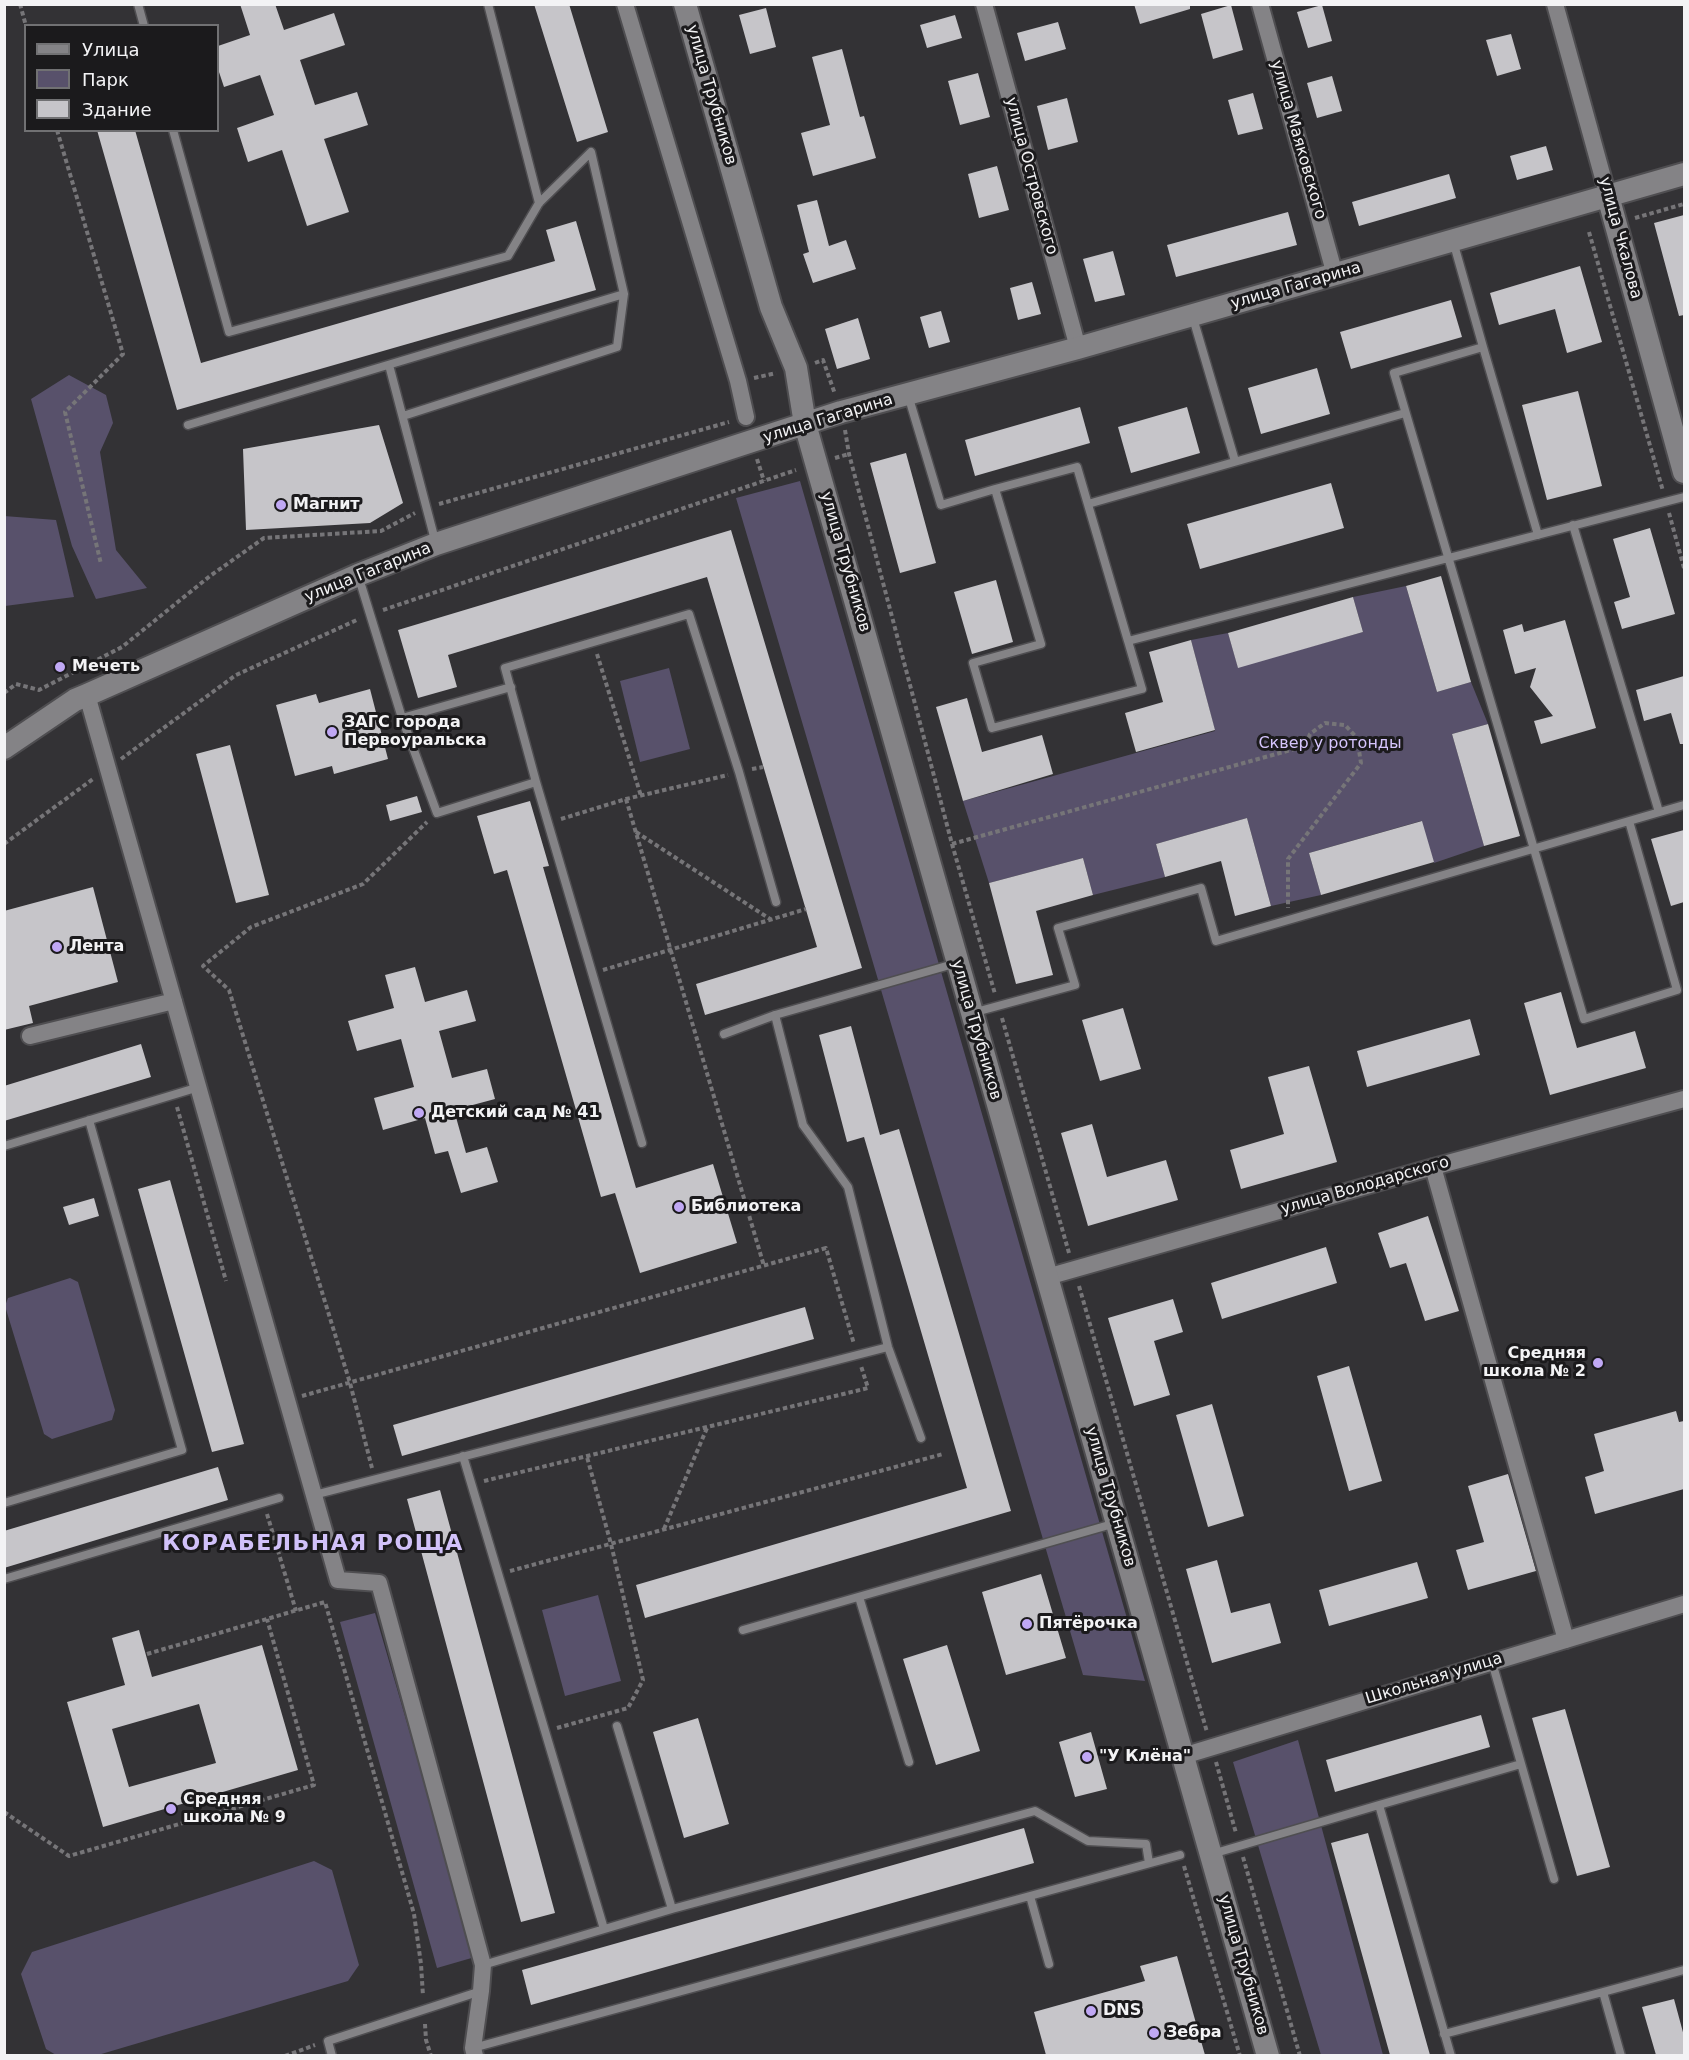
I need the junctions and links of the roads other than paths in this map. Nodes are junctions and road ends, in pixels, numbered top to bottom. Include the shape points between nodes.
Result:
1 (138, 4) edge
2 (488, 4) edge
3 (625, 4) edge
4 (685, 4) edge
5 (984, 4) edge
6 (1260, 4) edge
7 (1555, 4) edge
8 (143, 24) edge
9 (174, 132) edge
10 (1684, 174) edge
11 (1608, 196) junction
12 (538, 203) junction
13 (1453, 241) junction
14 (1335, 275) junction
15 (624, 294) junction
16 (1192, 315) junction
17 (1483, 347) junction
18 (1078, 348) junction
19 (389, 365) junction
20 (908, 395) junction
21 (1405, 413) junction
22 (403, 416) junction
23 (746, 417) road end
24 (805, 424) junction
25 (188, 425) dead end
26 (1235, 461) junction
27 (1684, 472) edge
28 (995, 489) junction
29 (1684, 496) edge
30 (1088, 504) junction
31 (1573, 525) junction
32 (1538, 535) junction
33 (436, 544) junction
34 (1449, 557) junction
35 (358, 575) junction
36 (1128, 641) junction
37 (511, 687) junction
38 (87, 695) junction
39 (402, 718) junction
40 (4, 748) edge
41 (536, 782) junction
42 (1684, 805) edge
43 (1659, 812) junction
44 (1629, 821) junction
45 (1533, 849) junction
46 (776, 902) dead end
47 (957, 963) junction
48 (174, 1002) junction
49 (971, 1013) junction
50 (775, 1016) junction
51 (724, 1034) dead end
52 (30, 1036) dead end
53 (199, 1087) junction
54 (1684, 1099) edge
55 (89, 1120) junction
56 (642, 1143) dead end
57 (4, 1146) edge
58 (1433, 1167) junction
59 (1047, 1277) junction
60 (888, 1347) junction
61 (921, 1438) dead end
62 (463, 1456) junction
63 (314, 1495) junction
64 (279, 1497) dead end
65 (4, 1503) edge
66 (1117, 1523) junction
67 (4, 1579) edge
68 (859, 1597) junction
69 (1684, 1604) edge
70 (743, 1630) dead end
71 (1566, 1640) junction
72 (1492, 1662) junction
73 (617, 1726) dead end
74 (1183, 1756) junction
75 (909, 1762) dead end
76 (1521, 1764) junction
77 (1379, 1805) junction
78 (1180, 1855) road end
79 (1211, 1855) junction
80 (1149, 1863) junction
81 (1554, 1880) dead end
82 (1030, 1896) junction
83 (672, 1909) junction
84 (604, 1929) junction
85 (1049, 1964) dead end
86 (483, 1965) junction
87 (1684, 1970) edge
88 (481, 1991) junction
89 (1603, 1992) junction
90 (1444, 2034) junction
91 (474, 2052) edge
92 (332, 2055) edge
93 (1268, 2055) edge
94 (1451, 2055) edge
95 (1620, 2055) edge

1 - 8 lane
2 - 12 lane
3 - 23 street
4 - 24 street, улица Трубников via 771,307 796,368
5 - 18 street, улица Островского
6 - 14 street, улица Маяковского
7 - 11 street, улица Чкалова
9 - 12 lane via 229,332 508,256
10 - 11 street, улица Гагарина
11 - 13 street, улица Гагарина
11 - 27 street, улица Чкалова
12 - 15 lane via 591,152
13 - 14 street, улица Гагарина
13 - 17 lane
14 - 16 street, улица Гагарина
15 - 19 lane
15 - 22 lane via 617,347
16 - 18 street, улица Гагарина
16 - 26 lane
17 - 21 lane via 1394,373
17 - 32 lane
18 - 20 street, улица Гагарина
19 - 22 lane
19 - 25 lane
20 - 24 street, улица Гагарина
20 - 28 lane via 941,505
21 - 26 lane
21 - 34 lane
22 - 33 lane
24 - 33 street, улица Гагарина
24 - 47 street, улица Трубников
26 - 30 lane
28 - 30 lane via 1077,467
28 - 36 lane via 1041,644 973,663 992,728 1142,689
29 - 31 lane
30 - 36 lane
31 - 32 lane
31 - 43 lane
32 - 34 lane
33 - 35 street, улица Гагарина
34 - 36 lane
34 - 45 lane
35 - 38 street, улица Гагарина
35 - 39 lane
37 - 39 lane
37 - 41 lane
37 - 46 lane via 505,668 689,614
38 - 40 street, улица Гагарина
38 - 48 street
39 - 41 lane via 436,813
41 - 56 lane
42 - 43 lane
43 - 44 lane
44 - 45 lane
44 - 45 lane via 1677,990 1584,1019
45 - 49 lane via 1216,940 1201,888 1058,928 1075,986
47 - 49 street, улица Трубников
47 - 50 lane
48 - 52 street
48 - 53 street
49 - 59 street, улица Трубников
50 - 51 lane
50 - 60 lane via 803,1125 848,1187
53 - 55 lane
53 - 63 street
54 - 58 street, улица Володарского
55 - 57 lane
55 - 65 lane via 182,1450
58 - 59 street, улица Володарского
58 - 71 street
59 - 66 street, улица Трубников
60 - 61 lane
60 - 62 lane
62 - 63 lane
62 - 84 lane
63 - 86 street via 338,1580 379,1583
64 - 67 lane
66 - 68 lane
66 - 74 street, улица Трубников
68 - 70 lane
68 - 75 lane
69 - 71 street, Школьная улица
71 - 72 street, Школьная улица
72 - 74 street, Школьная улица
72 - 76 lane
73 - 83 lane
74 - 79 street, улица Трубников
76 - 77 lane
76 - 81 lane
77 - 79 lane
77 - 90 lane
78 - 80 lane
79 - 93 street, улица Трубников
80 - 82 lane
80 - 83 lane via 1146,1844 1088,1842 1035,1811
82 - 85 lane
82 - 91 lane
83 - 84 lane
84 - 86 lane
86 - 88 street
87 - 89 lane
88 - 91 street
88 - 92 lane via 327,2041
89 - 90 lane
89 - 95 lane
90 - 94 lane

